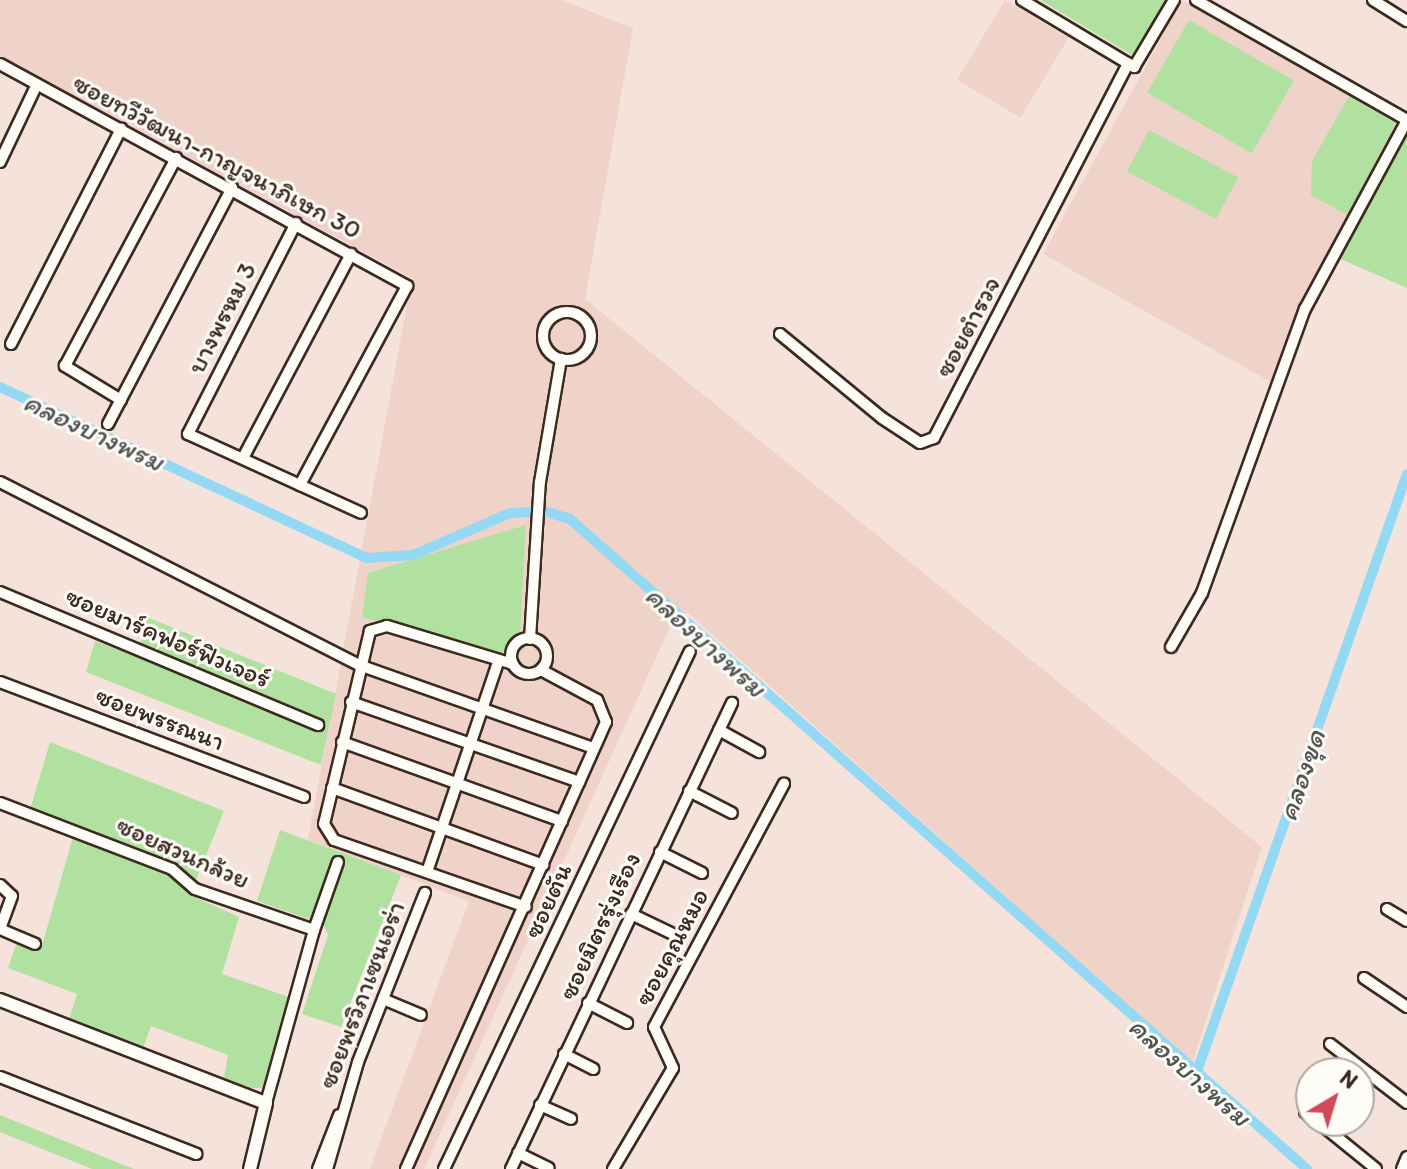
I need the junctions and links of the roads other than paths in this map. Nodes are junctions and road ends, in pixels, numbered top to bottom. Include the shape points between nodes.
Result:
1 (1022, 0) edge
2 (1174, 0) edge
3 (1196, 0) edge
4 (1373, 0) edge
5 (1407, 21) edge
6 (1128, 63) junction
7 (0, 64) edge
8 (37, 84) junction
9 (1407, 120) edge
10 (121, 129) junction
11 (176, 158) junction
12 (0, 162) edge
13 (232, 188) junction
14 (296, 223) junction
15 (351, 254) junction
16 (780, 334) dead end
17 (11, 344) dead end
18 (561, 359) junction
19 (121, 400) junction
20 (108, 424) dead end
21 (243, 458) junction
22 (0, 482) edge
23 (300, 485) junction
24 (361, 513) dead end
25 (0, 592) edge
26 (530, 639) junction
27 (1171, 647) dead end
28 (690, 651) dead end
29 (513, 664) junction
30 (359, 665) junction
31 (497, 665) junction
32 (541, 670) junction
33 (0, 682) edge
34 (351, 702) junction
35 (732, 703) dead end
36 (482, 709) junction
37 (318, 725) dead end
38 (719, 730) junction
39 (342, 742) junction
40 (470, 744) junction
41 (594, 748) junction
42 (759, 752) dead end
43 (579, 782) junction
44 (457, 783) junction
45 (784, 784) dead end
46 (332, 788) junction
47 (689, 791) junction
48 (304, 797) dead end
49 (0, 803) edge
50 (732, 813) dead end
51 (562, 821) junction
52 (442, 828) junction
53 (660, 852) junction
54 (338, 862) dead end
55 (543, 865) junction
56 (427, 872) junction
57 (702, 873) dead end
58 (0, 885) edge
59 (425, 893) dead end
60 (526, 907) junction
61 (1387, 909) dead end
62 (631, 914) junction
63 (1407, 921) edge
64 (0, 929) edge
65 (314, 930) junction
66 (675, 935) dead end
67 (35, 944) dead end
68 (1364, 978) dead end
69 (383, 999) junction
70 (0, 1000) edge
71 (588, 1003) junction
72 (1407, 1007) edge
73 (421, 1015) dead end
74 (627, 1023) dead end
75 (1330, 1044) dead end
76 (564, 1054) junction
77 (593, 1069) dead end
78 (0, 1077) edge
79 (266, 1103) junction
80 (1407, 1103) edge
81 (540, 1105) junction
82 (340, 1113) junction
83 (571, 1119) dead end
84 (1337, 1137) edge
85 (518, 1153) junction
86 (196, 1154) dead end
87 (1407, 1157) edge
88 (549, 1168) edge
89 (250, 1169) edge
90 (318, 1169) edge
91 (327, 1169) edge
92 (406, 1169) edge
93 (444, 1169) edge
94 (511, 1169) edge
95 (613, 1169) edge
96 (1376, 1169) edge
97 (1402, 1169) edge

1 - 6 street
2 - 6 street via 1134,67
3 - 9 street
4 - 5 street
6 - 16 street, ซอยตำรวจ via 934,438 920,443 882,418
7 - 8 street, ซอยทวีวัฒนา-กาญจนาภิเษก 30
8 - 10 street, ซอยทวีวัฒนา-กาญจนาภิเษก 30
8 - 12 street
9 - 27 street via 1305,309 1202,593
10 - 11 street, ซอยทวีวัฒนา-กาญจนาภิเษก 30
10 - 17 street
11 - 13 street, ซอยทวีวัฒนา-กาญจนาภิเษก 30
11 - 19 street via 65,366
13 - 14 street, ซอยทวีวัฒนา-กาญจนาภิเษก 30
13 - 19 street
14 - 15 street, ซอยทวีวัฒนา-กาญจนาภิเษก 30
14 - 21 street, บางพรหม 3 via 188,434
15 - 21 street
15 - 23 street, ซอยทวีวัฒนา-กาญจนาภิเษก 30 via 404,282 406,292
18 - 18 street via 547,349 543,330 558,313 575,312 587,322 591,343 581,356
18 - 26 street via 540,482
19 - 20 street
21 - 23 street
22 - 30 street
23 - 24 street
25 - 37 street, ซอยมาร์คฟอร์ฟิวเจอร์
26 - 29 street via 514,647
26 - 32 street via 546,652
28 - 93 street, ซอยตัน
29 - 31 street
29 - 32 street via 526,674
30 - 31 street via 366,638 384,626
30 - 34 street
30 - 36 street
31 - 36 street
32 - 41 street via 602,705 607,718
33 - 48 street, ซอยพรรณนา
34 - 39 street
34 - 40 street
35 - 38 street, ซอยมิตรรุ่งเรือง
36 - 40 street
36 - 41 street
38 - 42 street
38 - 47 street, ซอยมิตรรุ่งเรือง
39 - 44 street
39 - 46 street
40 - 43 street
40 - 44 street
41 - 43 street
43 - 51 street
44 - 51 street
44 - 52 street
45 - 95 street, ซอยคุณหมอ via 654,1027 673,1068
46 - 52 street
46 - 56 street via 324,824 332,838
47 - 50 street
47 - 53 street, ซอยมิตรรุ่งเรือง
49 - 65 street, ซอยสวนกล้วย via 172,869 195,889
51 - 55 street
52 - 55 street
52 - 56 street
53 - 57 street
53 - 62 street, ซอยมิตรรุ่งเรือง
54 - 65 street
55 - 60 street
56 - 60 street
58 - 64 street via 12,896
59 - 69 street, ซอยพรวิภาเซนเอร่า
60 - 92 street
61 - 63 street
62 - 66 street
62 - 71 street, ซอยมิตรรุ่งเรือง
64 - 67 street
65 - 79 street
68 - 72 street
69 - 73 street
69 - 82 street, ซอยพรวิภาเซนเอร่า
70 - 79 street
71 - 74 street
71 - 76 street, ซอยมิตรรุ่งเรือง
75 - 80 street
76 - 77 street
76 - 81 street, ซอยมิตรรุ่งเรือง
78 - 86 street
79 - 89 street
81 - 83 street
81 - 85 street, ซอยมิตรรุ่งเรือง
82 - 90 street, ซอยพรวิภาเซนเอร่า
82 - 91 street, ซอยพรวิภาเซนเอร่า
84 - 96 street
85 - 88 street
85 - 94 street, ซอยมิตรรุ่งเรือง
87 - 97 street

